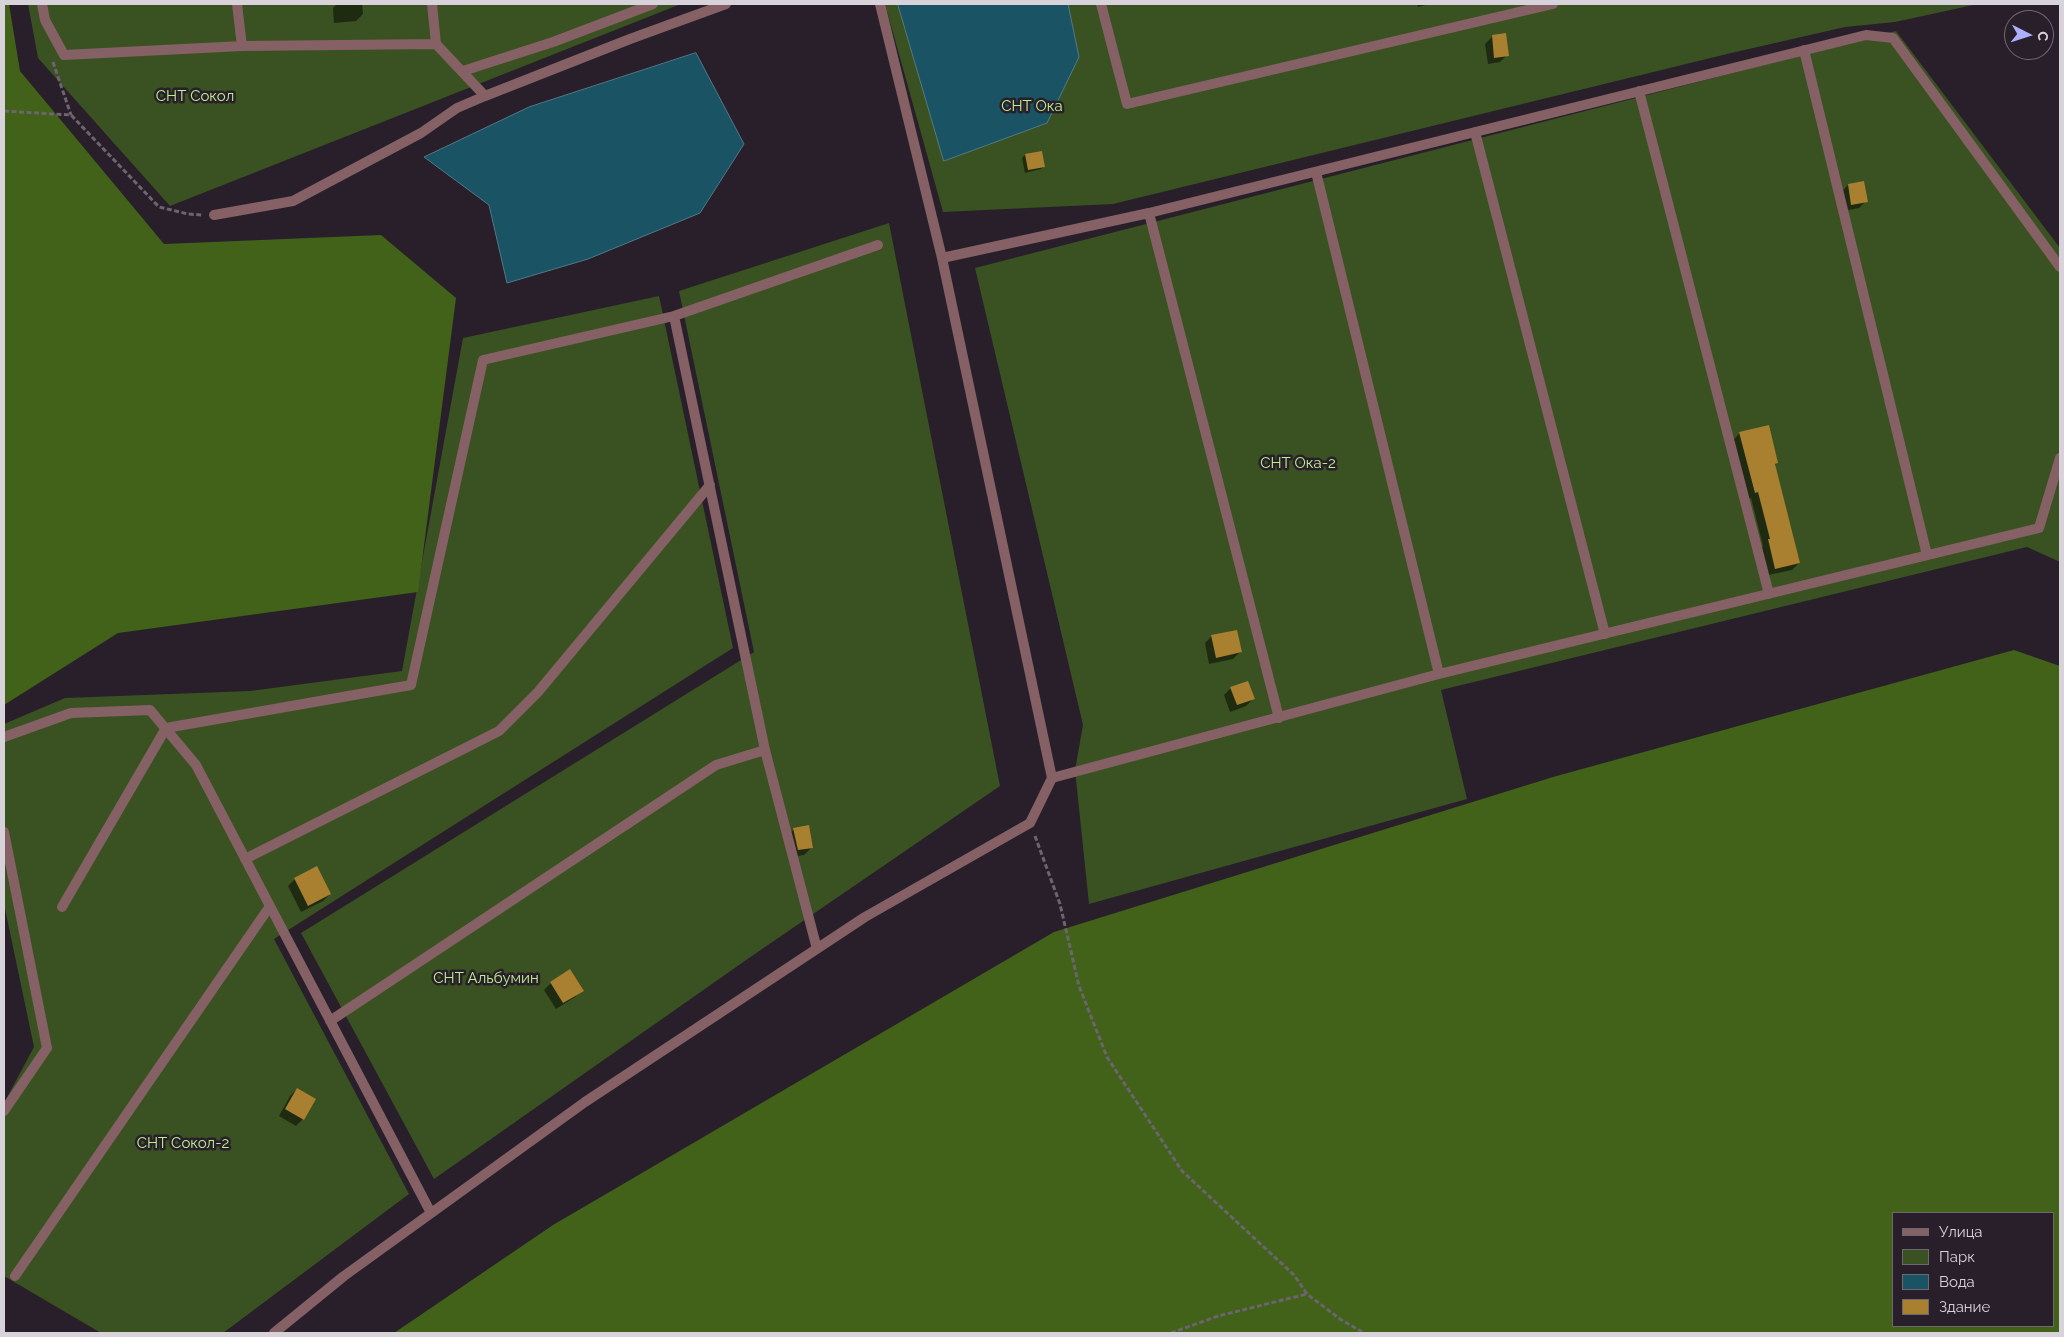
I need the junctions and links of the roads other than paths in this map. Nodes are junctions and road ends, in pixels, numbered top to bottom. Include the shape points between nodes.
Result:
1 (42, 4) edge
2 (236, 4) edge
3 (432, 4) edge
4 (653, 4) edge
5 (726, 4) edge
6 (880, 4) edge
7 (1101, 4) edge
8 (1553, 4) edge
9 (627, 9) edge
10 (436, 44) junction
11 (242, 46) junction
12 (1804, 50) junction
13 (463, 71) junction
14 (1640, 91) junction
15 (485, 96) junction
16 (1476, 132) junction
17 (1316, 172) junction
18 (1149, 213) junction
19 (214, 215) road end
20 (878, 245) dead end
21 (942, 258) junction
22 (2060, 267) edge
23 (674, 316) junction
24 (2060, 458) edge
25 (710, 485) junction
26 (1927, 555) junction
27 (1769, 594) junction
28 (1605, 634) junction
29 (1439, 674) junction
30 (1279, 718) junction
31 (166, 728) junction
32 (4, 737) edge
33 (765, 750) junction
34 (1052, 778) junction
35 (4, 832) edge
36 (244, 859) junction
37 (270, 906) junction
38 (62, 908) dead end
39 (817, 949) junction
40 (330, 1021) junction
41 (4, 1111) edge
42 (431, 1213) junction
43 (15, 1276) dead end
44 (274, 1333) edge

1 - 11 street via 44,20 64,55
2 - 11 street
3 - 10 street
4 - 9 street
5 - 15 street
6 - 21 street
7 - 8 street via 1126,104
9 - 13 street via 546,45
10 - 11 street
10 - 13 street
12 - 14 street
12 - 22 street via 1866,35 1892,38
12 - 26 street
13 - 15 street
14 - 16 street
14 - 27 street
15 - 19 street via 457,108 421,133 293,200
16 - 17 street
16 - 28 street
17 - 18 street
17 - 29 street
18 - 21 street
18 - 30 street
20 - 23 street
21 - 34 street
23 - 25 street
23 - 31 street via 483,360 411,685
24 - 26 street via 2039,528
25 - 33 street
25 - 36 street via 538,692 499,731
26 - 27 street
27 - 28 street
28 - 29 street
29 - 30 street
30 - 34 street
31 - 32 street via 150,710 71,713
31 - 36 street via 196,766
31 - 38 street
33 - 39 street
33 - 40 street via 716,765
34 - 39 street via 1030,823 865,917
35 - 41 street via 46,1048
36 - 37 street
37 - 40 street
37 - 43 street
39 - 42 street via 585,1102
40 - 42 street
42 - 44 street via 344,1276

